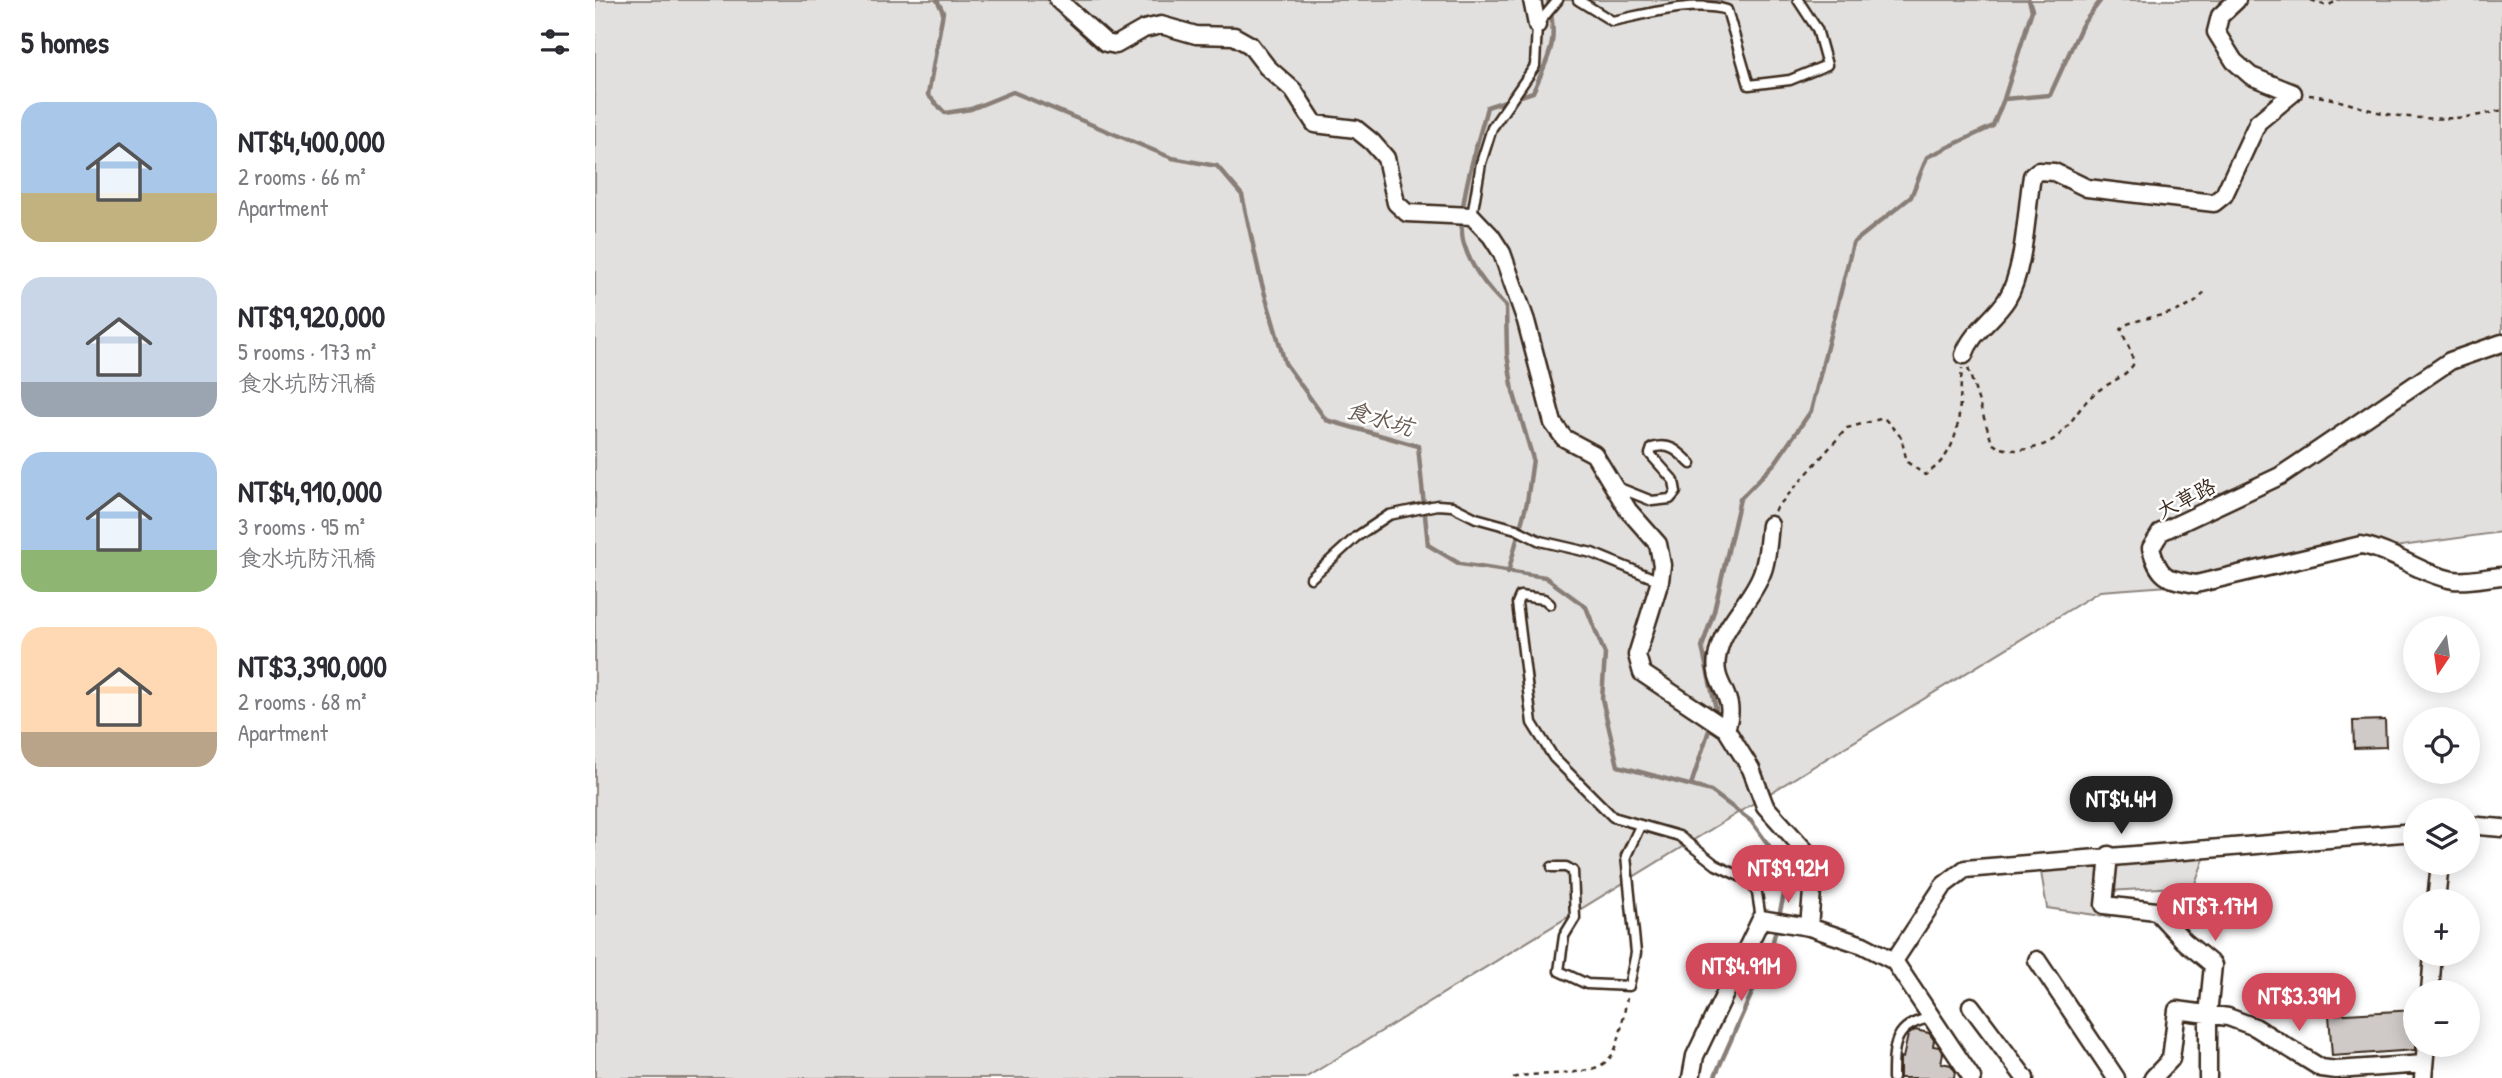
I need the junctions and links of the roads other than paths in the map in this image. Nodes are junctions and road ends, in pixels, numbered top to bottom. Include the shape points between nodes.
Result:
1 (1058, 0) edge
2 (1532, 0) edge
3 (1558, 0) edge
4 (1578, 0) edge
5 (1798, 0) edge
6 (2237, 0) edge
7 (1539, 21) junction
8 (1472, 216) junction
9 (2502, 344) edge
10 (1964, 355) road end
11 (1691, 464) dead end
12 (1611, 484) junction
13 (1770, 525) road end
14 (2502, 576) edge
15 (1311, 578) dead end
16 (1660, 581) junction
17 (1550, 604) dead end
18 (1719, 724) junction
19 (1640, 826) junction
20 (2480, 826) edge
21 (2502, 828) edge
22 (2403, 833) edge
23 (2109, 855) junction
24 (1552, 867) dead end
25 (1761, 919) junction
26 (1809, 927) junction
27 (2037, 960) dead end
28 (1894, 961) junction
29 (1971, 1006) dead end
30 (2208, 1015) junction
31 (1931, 1018) junction
32 (2424, 1071) edge
33 (1691, 1078) edge
34 (1893, 1078) edge
35 (1972, 1078) edge
36 (2025, 1078) edge
37 (2116, 1078) edge
38 (2153, 1078) edge
39 (2207, 1078) edge

1 - 8 street via 1106,43 1116,45 1161,25 1196,35 1234,36 1293,90 1315,124 1356,130 1373,142 1386,158 1396,203 1407,213
2 - 7 street
3 - 7 lane
4 - 5 lane via 1612,21 1711,4 1727,10 1749,85 1790,80 1827,65 1817,29
6 - 10 street via 2220,16 2216,32 2234,61 2251,76 2293,93 2258,122 2224,195 2214,203 2087,188 2053,172 2038,171 2032,176 2015,283 2006,301 1969,341
7 - 8 lane via 1535,65 1492,128
8 - 12 street via 1502,253 1553,423 1564,438 1594,454
9 - 14 street, 大草路 via 2450,361 2280,476 2161,532 2151,548 2157,569 2171,580 2196,584 2361,545 2455,580
11 - 12 lane via 1675,449 1663,444 1652,447 1650,454 1674,481 1676,492 1670,499 1642,499
12 - 16 street via 1658,544 1663,565
13 - 18 street via 1762,574 1730,623 1717,656 1716,673 1731,715
15 - 16 lane via 1356,537 1389,515 1437,505 1452,506 1540,541 1592,553
16 - 18 street via 1637,655 1642,673
17 - 19 lane via 1520,596 1517,603 1532,723 1554,758 1584,785 1593,800 1613,817
18 - 26 street via 1751,769 1765,806 1809,855 1813,879
19 - 24 lane via 1626,856 1636,953 1629,986 1587,984 1559,971 1564,936 1575,918 1573,871
19 - 25 lane via 1679,836 1716,865 1750,881 1757,892
20 - 21 street
22 - 23 street
23 - 28 street via 1965,869 1944,885
23 - 30 street via 2104,905 2156,911 2213,965
25 - 26 street
25 - 33 street via 1695,1056
26 - 28 street
27 - 37 street
28 - 31 street
29 - 36 street
30 - 32 street via 2255,1027 2321,1068
30 - 38 street via 2176,1010 2171,1059
30 - 39 street
31 - 34 lane via 1911,1021 1902,1028 1893,1058
31 - 35 street

